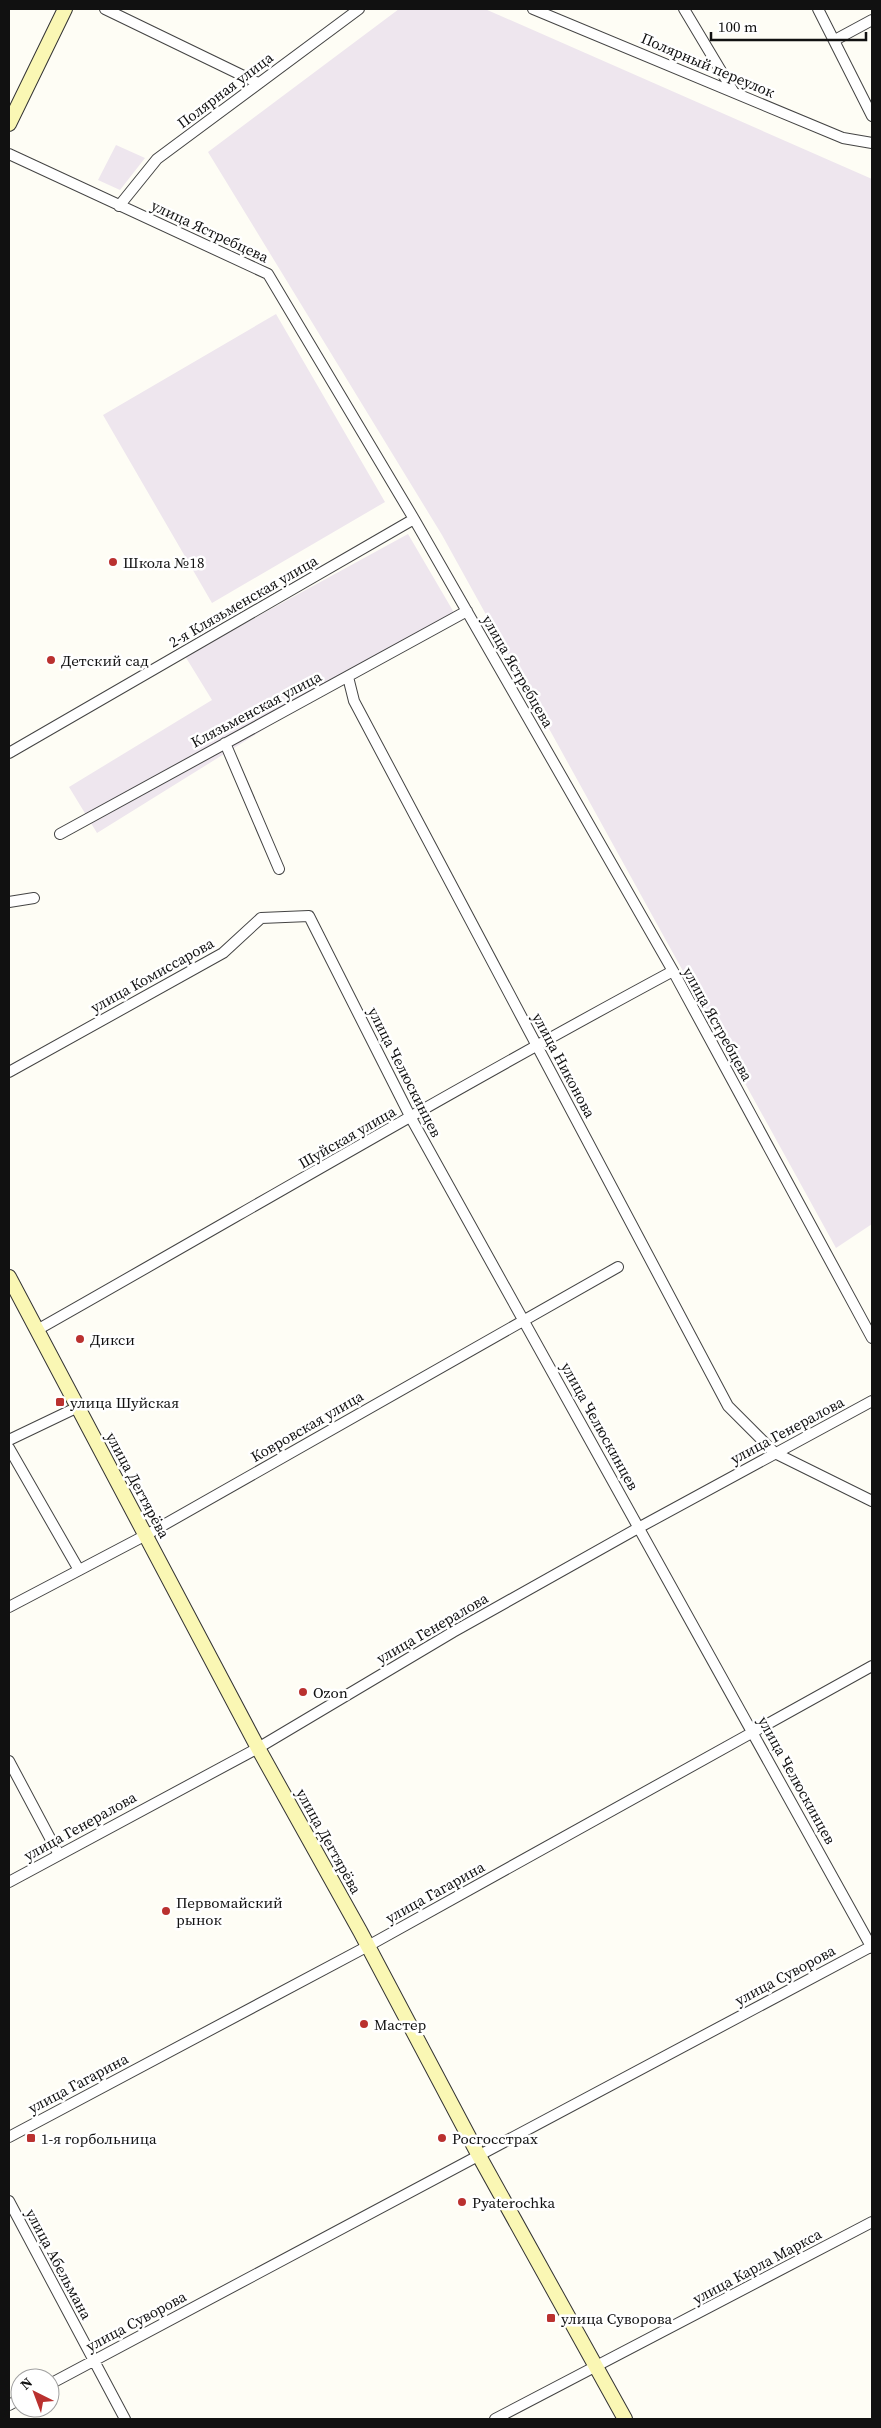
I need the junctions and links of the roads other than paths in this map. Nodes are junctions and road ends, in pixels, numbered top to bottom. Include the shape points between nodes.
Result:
1 (65, 9) edge
2 (105, 9) edge
3 (359, 9) edge
4 (533, 9) edge
5 (684, 9) edge
6 (818, 9) edge
7 (872, 20) edge
8 (835, 40) junction
9 (258, 83) junction
10 (732, 91) junction
11 (872, 116) edge
12 (9, 124) edge
13 (872, 143) edge
14 (9, 154) edge
15 (119, 206) junction
16 (414, 519) junction
17 (467, 611) junction
18 (348, 677) junction
19 (225, 742) junction
20 (9, 753) edge
21 (60, 834) dead end
22 (279, 869) dead end
23 (34, 898) dead end
24 (9, 902) edge
25 (309, 916) joint
26 (672, 971) junction
27 (536, 1044) junction
28 (9, 1072) edge
29 (411, 1118) junction
30 (618, 1267) dead end
31 (9, 1277) edge
32 (524, 1319) junction
33 (37, 1330) junction
34 (872, 1338) edge
35 (872, 1401) edge
36 (78, 1407) junction
37 (9, 1440) edge
38 (9, 1448) edge
39 (775, 1453) junction
40 (872, 1501) edge
41 (640, 1527) junction
42 (146, 1535) junction
43 (79, 1570) junction
44 (9, 1607) edge
45 (872, 1666) edge
46 (753, 1732) junction
47 (258, 1748) junction
48 (9, 1761) edge
49 (59, 1855) junction
50 (9, 1882) edge
51 (368, 1946) junction
52 (872, 1947) edge
53 (9, 2137) edge
54 (478, 2154) junction
55 (9, 2201) edge
56 (872, 2222) edge
57 (94, 2361) junction
58 (596, 2367) junction
59 (60, 2379) edge
60 (125, 2419) edge
61 (496, 2419) edge
62 (625, 2419) edge

1 - 12 main road
2 - 9 street
3 - 9 street, Полярная улица
4 - 10 street, Полярный переулок
5 - 10 street
6 - 8 street
7 - 8 street
8 - 11 street
9 - 15 street, Полярная улица via 157,159
10 - 13 street, Полярный переулок via 843,138
14 - 15 street, улица Ястребцева
15 - 16 street, улица Ястребцева via 268,274
16 - 17 street, улица Ястребцева
16 - 20 street, 2-я Клязьменская улица
17 - 18 street, Клязьменская улица
17 - 26 street, улица Ястребцева
18 - 19 street, Клязьменская улица
18 - 27 street, улица Никонова via 354,701
19 - 21 street, Клязьменская улица
19 - 22 street
23 - 24 street
25 - 28 street, улица Комиссарова via 261,918 224,953
25 - 29 street, улица Челюскинцев
26 - 27 street, Шуйская улица
26 - 34 street, улица Ястребцева
27 - 29 street, Шуйская улица
27 - 39 street, улица Никонова via 728,1406
29 - 32 street, улица Челюскинцев
29 - 33 street, Шуйская улица
30 - 32 street, Ковровская улица
31 - 33 main road, улица Дегтярёва
32 - 41 street, улица Челюскинцев
32 - 42 street, Ковровская улица
33 - 36 main road, улица Дегтярёва
35 - 39 street, улица Генералова
36 - 37 street
36 - 42 main road, улица Дегтярёва
38 - 43 street
39 - 40 street, улица Никонова
39 - 41 street, улица Генералова
41 - 46 street, улица Челюскинцев
41 - 47 street, улица Генералова via 453,1632
42 - 43 street, Ковровская улица
42 - 47 main road, улица Дегтярёва
43 - 44 street, Ковровская улица
45 - 46 street, улица Гагарина
46 - 51 street, улица Гагарина
46 - 52 street, улица Челюскинцев
47 - 49 street, улица Генералова
47 - 51 main road, улица Дегтярёва
48 - 49 street
49 - 50 street, улица Генералова
51 - 53 street, улица Гагарина
51 - 54 main road, улица Дегтярёва
52 - 54 street, улица Суворова
54 - 57 street, улица Суворова
54 - 58 main road, улица Дегтярёва
55 - 57 street, улица Абельмана
56 - 58 street, улица Карла Маркса
57 - 59 street, улица Суворова
57 - 60 street, улица Абельмана
58 - 61 street, улица Карла Маркса
58 - 62 main road, улица Дегтярёва

